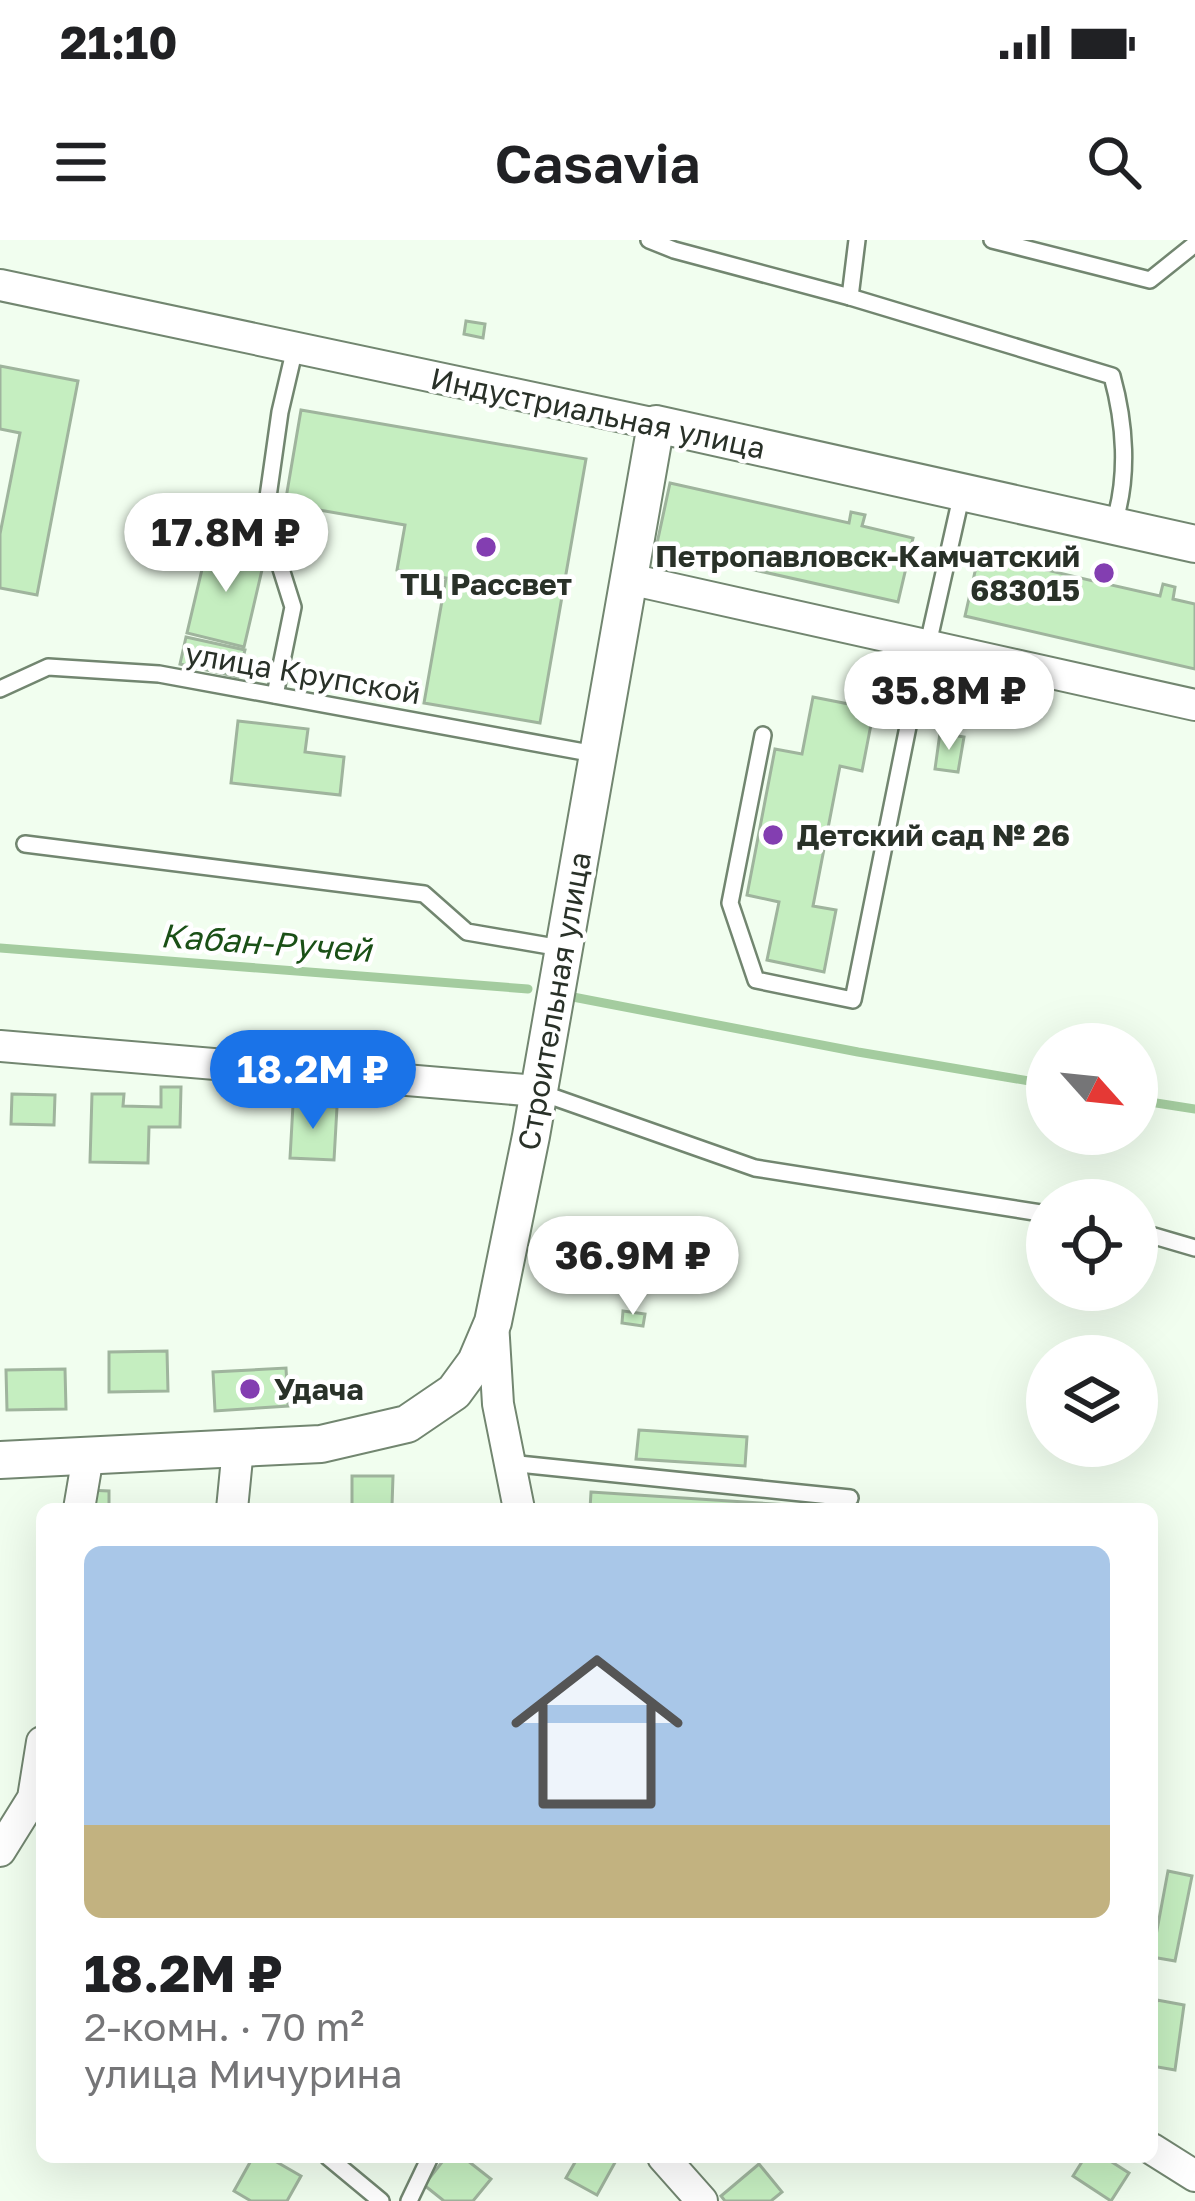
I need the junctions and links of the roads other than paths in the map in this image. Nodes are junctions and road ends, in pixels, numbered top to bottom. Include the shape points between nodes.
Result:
1 (649, 240) edge
2 (857, 240) edge
3 (992, 240) edge
4 (1195, 244) edge
5 (0, 284) edge
6 (850, 297) junction
7 (295, 348) junction
8 (656, 424) junction
9 (962, 493) junction
10 (1113, 526) junction
11 (1195, 544) edge
12 (629, 579) junction
13 (928, 644) junction
14 (0, 689) edge
15 (275, 695) junction
16 (1195, 705) edge
17 (764, 735) dead end
18 (598, 755) junction
19 (25, 844) dead end
20 (563, 948) junction
21 (0, 1046) edge
22 (537, 1091) junction
23 (1026, 1211) edge
24 (1158, 1237) edge
25 (1195, 1248) edge
26 (494, 1322) junction
27 (238, 1448) junction
28 (88, 1456) junction
29 (0, 1460) edge
30 (509, 1463) junction
31 (850, 1498) dead end
32 (80, 1503) edge
33 (233, 1503) edge
34 (518, 1503) edge
35 (36, 1779) edge
36 (0, 1851) edge
37 (1158, 2153) edge
38 (335, 2163) edge
39 (427, 2163) edge
40 (668, 2163) edge
41 (1195, 2176) edge
42 (381, 2201) edge
43 (409, 2201) edge
44 (702, 2201) edge

1 - 6 lane
2 - 6 lane
3 - 4 lane via 1150,280
5 - 7 street, Индустриальная улица
6 - 10 lane via 1112,376 1122,412 1123,495
7 - 8 street, Индустриальная улица
7 - 15 lane via 265,518 293,607
8 - 9 street, Индустриальная улица
8 - 12 street, Строительная улица
9 - 10 street, Индустриальная улица
9 - 13 lane
10 - 11 street, Индустриальная улица
12 - 13 street
12 - 18 street, Строительная улица
13 - 16 street
13 - 17 lane via 853,1000 756,980 743,942 730,903
14 - 15 lane, улица Крупской via 48,668 159,674
15 - 18 lane, улица Крупской
18 - 20 street, Строительная улица
19 - 20 lane via 424,894 467,932
20 - 22 street, Строительная улица
21 - 22 street
22 - 23 lane via 755,1168
22 - 26 street, Строительная улица
24 - 25 lane
26 - 27 street, Строительная улица via 454,1392 407,1424 321,1444
26 - 30 street
27 - 28 street, Строительная улица
27 - 33 street
28 - 29 street, Строительная улица
28 - 32 street
30 - 31 lane
30 - 34 street
35 - 36 street
37 - 41 street
38 - 42 lane
39 - 43 lane
40 - 44 street

